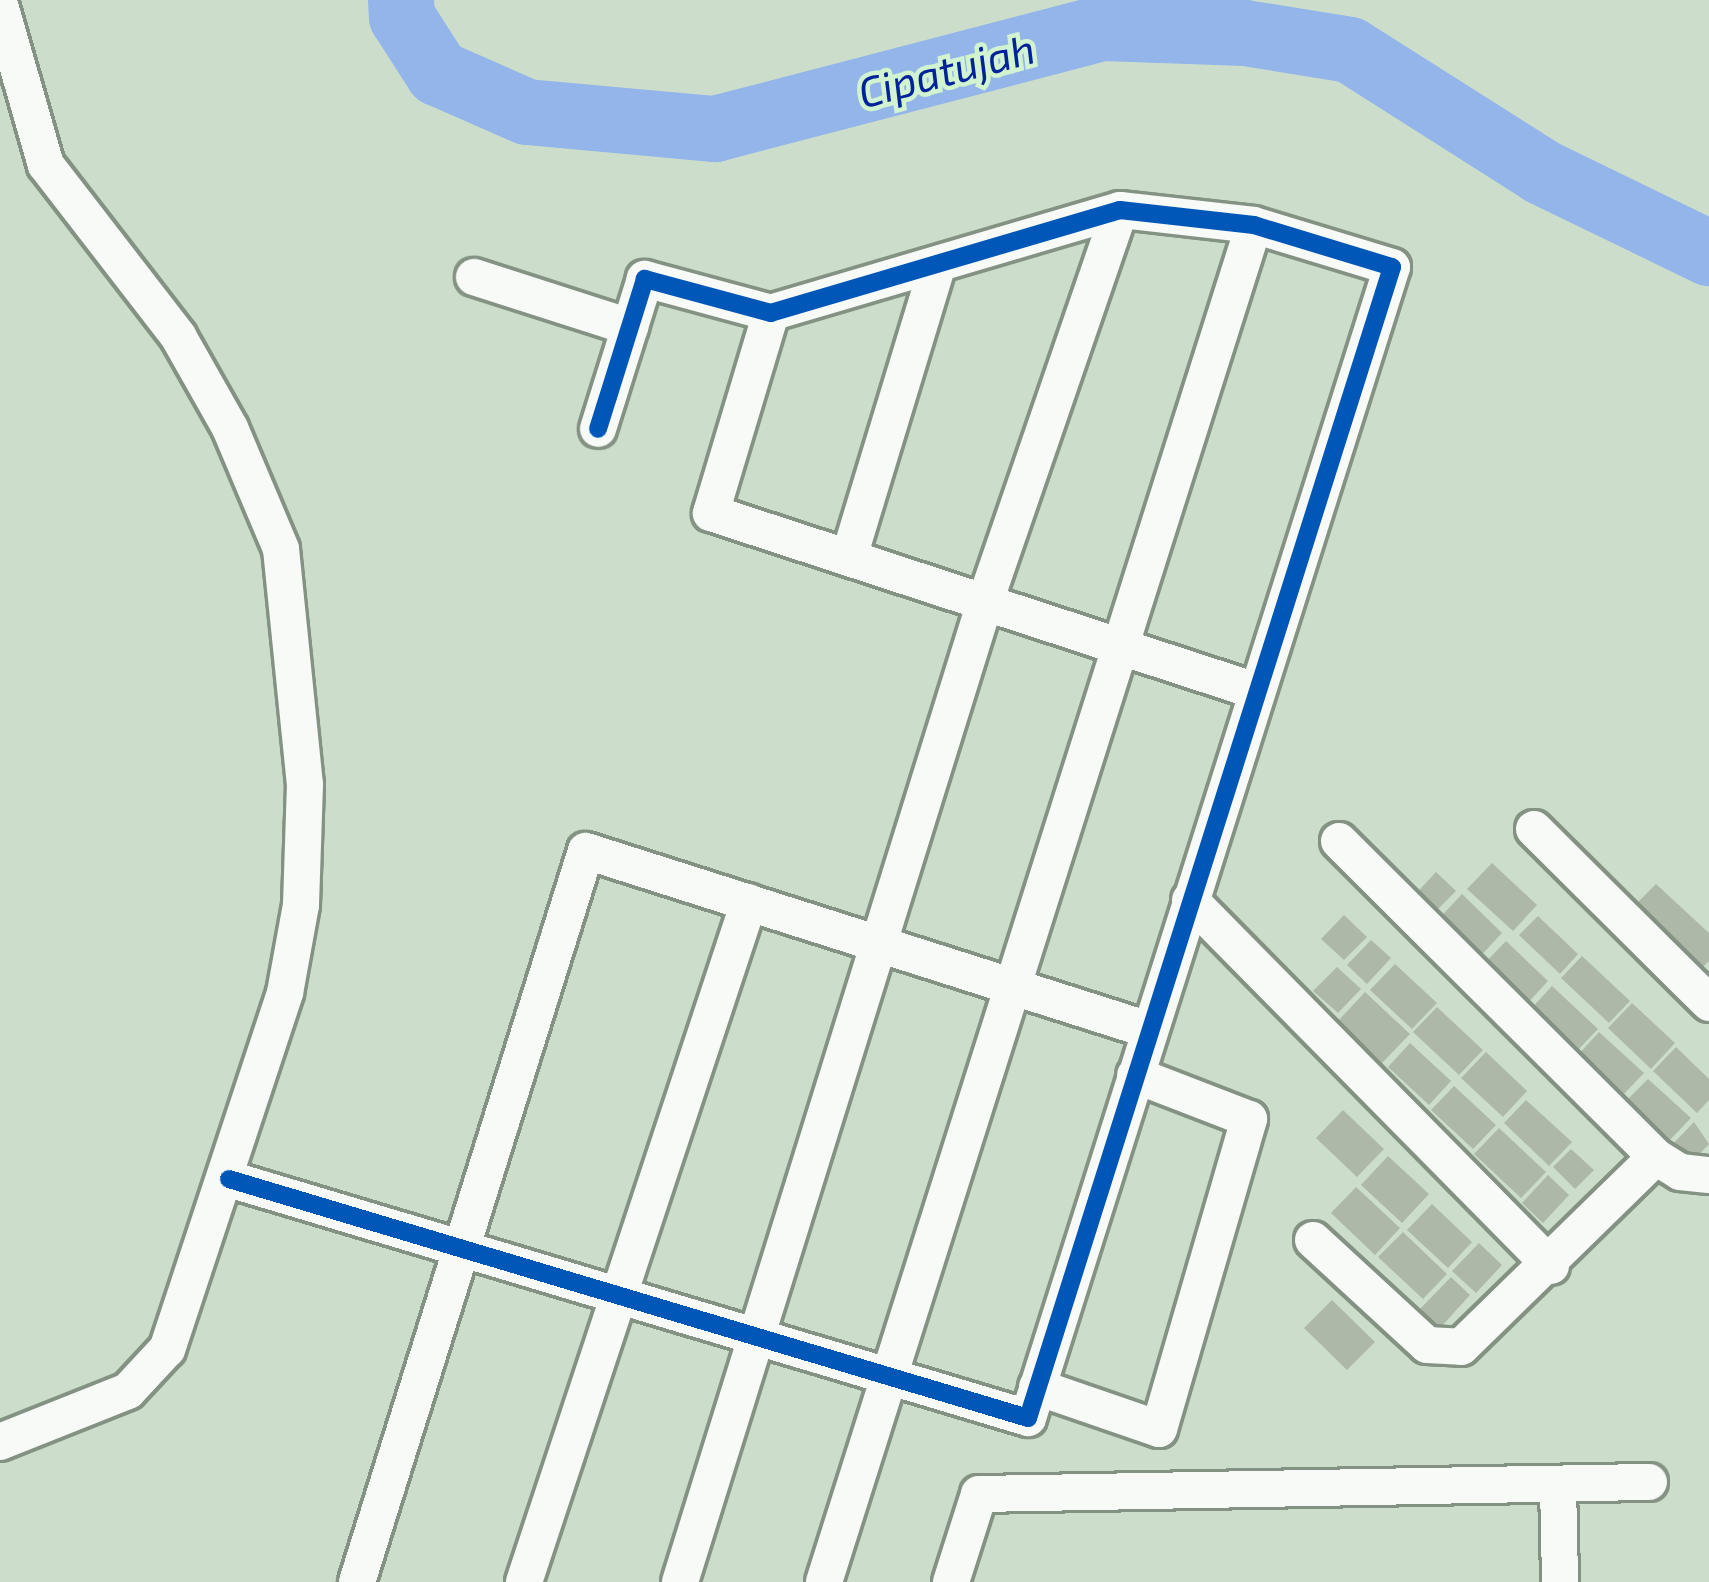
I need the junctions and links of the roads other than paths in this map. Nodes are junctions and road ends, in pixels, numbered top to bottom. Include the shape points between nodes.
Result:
1 (0, 5) edge
2 (1120, 209) junction
3 (1254, 225) junction
4 (936, 270) junction
5 (474, 277) dead end
6 (771, 314) junction
7 (630, 327) junction
8 (598, 429) dead end
9 (849, 557) junction
10 (986, 599) junction
11 (1118, 644) junction
12 (1253, 690) junction
13 (1534, 829) dead end
14 (1340, 841) dead end
15 (1190, 900) junction
16 (748, 902) junction
17 (878, 944) junction
18 (1017, 987) junction
19 (1709, 1003) edge
20 (1149, 1030) junction
21 (1135, 1075) junction
22 (1657, 1157) junction
23 (1709, 1175) edge
24 (229, 1179) junction
25 (1313, 1240) dead end
26 (464, 1246) junction
27 (1551, 1267) junction
28 (613, 1300) junction
29 (753, 1341) junction
30 (892, 1382) junction
31 (1037, 1387) junction
32 (0, 1442) edge
33 (1649, 1482) dead end
34 (1558, 1484) junction
35 (357, 1582) edge
36 (524, 1582) edge
37 (680, 1582) edge
38 (824, 1582) edge
39 (950, 1582) edge
40 (1560, 1582) edge

1 - 24 street via 46,165 178,336 230,428 289,582 305,784 302,905 285,993
2 - 3 street
2 - 4 street
2 - 10 street
3 - 11 street
3 - 12 street via 1392,267
4 - 6 street
4 - 9 street
5 - 7 street
6 - 7 street via 645,279
6 - 9 street via 711,513
7 - 8 street
9 - 10 street
10 - 11 street
10 - 17 street
11 - 12 street
11 - 18 street
12 - 15 street
13 - 19 street
14 - 22 street
15 - 20 street
15 - 27 street
16 - 17 street
16 - 26 street via 586,851
16 - 28 street
17 - 18 street
17 - 29 street
18 - 20 street
18 - 30 street
20 - 21 street
21 - 31 street
21 - 31 street via 1249,1119 1159,1429
22 - 23 street via 1679,1172
22 - 27 street
24 - 26 street
24 - 32 street via 153,1369 74,1418
25 - 27 street via 1427,1346 1441,1349 1471,1344
26 - 28 street
26 - 35 street
28 - 29 street
28 - 36 street
29 - 30 street
29 - 37 street
30 - 31 street via 1028,1418
30 - 38 street
33 - 34 street
34 - 39 street via 979,1494
34 - 40 street

